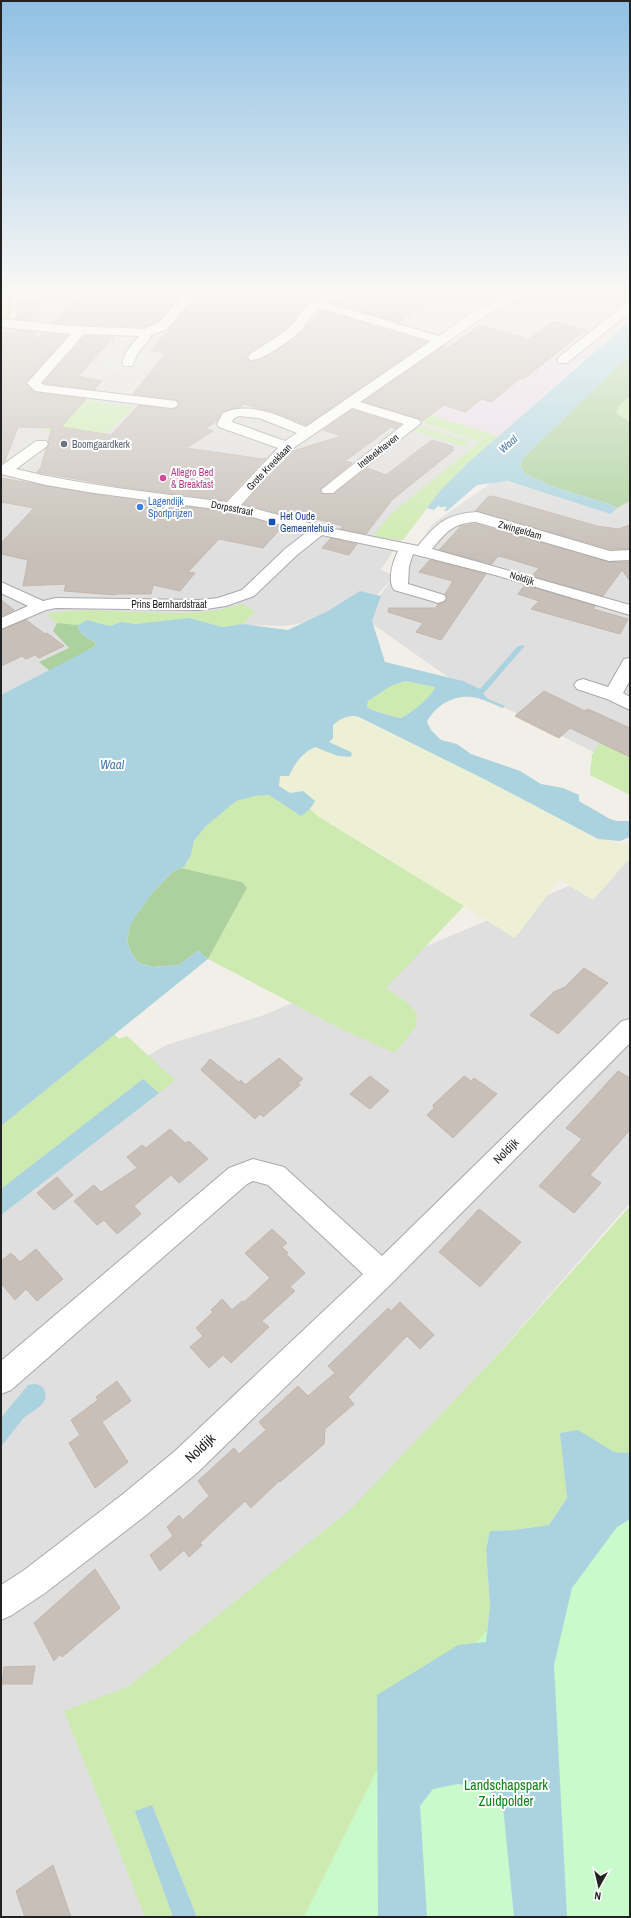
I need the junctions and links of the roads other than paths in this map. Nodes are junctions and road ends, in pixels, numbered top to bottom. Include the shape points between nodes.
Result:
1 (35, 382) edge
2 (382, 382) edge
3 (351, 403) junction
4 (171, 404) dead end
5 (289, 425) junction
6 (308, 432) junction
7 (268, 439) junction
8 (41, 444) dead end
9 (287, 446) junction
10 (3, 470) edge
11 (328, 490) dead end
12 (231, 508) junction
13 (319, 530) junction
14 (412, 548) junction
15 (630, 554) edge
16 (1, 587) edge
17 (438, 598) dead end
18 (41, 606) junction
19 (630, 610) edge
20 (1, 624) edge
21 (630, 663) edge
22 (583, 685) dead end
23 (612, 695) junction
24 (630, 704) edge
25 (630, 1028) edge
26 (382, 1274) junction
27 (1, 1380) edge
28 (1, 1604) edge

1 - 4 street via 40,388
2 - 3 street, Grote Kreeklaan
3 - 6 street, Grote Kreeklaan
3 - 11 street, Insteekhaven via 414,423
5 - 6 street
5 - 7 street
5 - 7 street via 247,411 231,412 225,418 224,424
6 - 9 street, Grote Kreeklaan
7 - 9 street
8 - 10 street
9 - 12 street, Grote Kreeklaan
10 - 12 street, Dorpsstraat via 46,481
12 - 13 street, Dorpsstraat
13 - 14 street, Dorpsstraat
13 - 18 street, Prins Bernhardstraat via 291,552 248,593 220,603 56,603
14 - 15 street, Zwingeldam via 447,522 461,517 477,517 609,556
14 - 17 street, Zwingeldam via 401,561 400,587
14 - 19 street, Noldijk
16 - 18 street
18 - 20 street, Prins Bernhardstraat
21 - 23 street
22 - 23 street
23 - 24 street
25 - 26 street, Noldijk
26 - 27 street via 275,1175 253,1170 238,1176
26 - 28 street, Noldijk via 186,1462 34,1582

